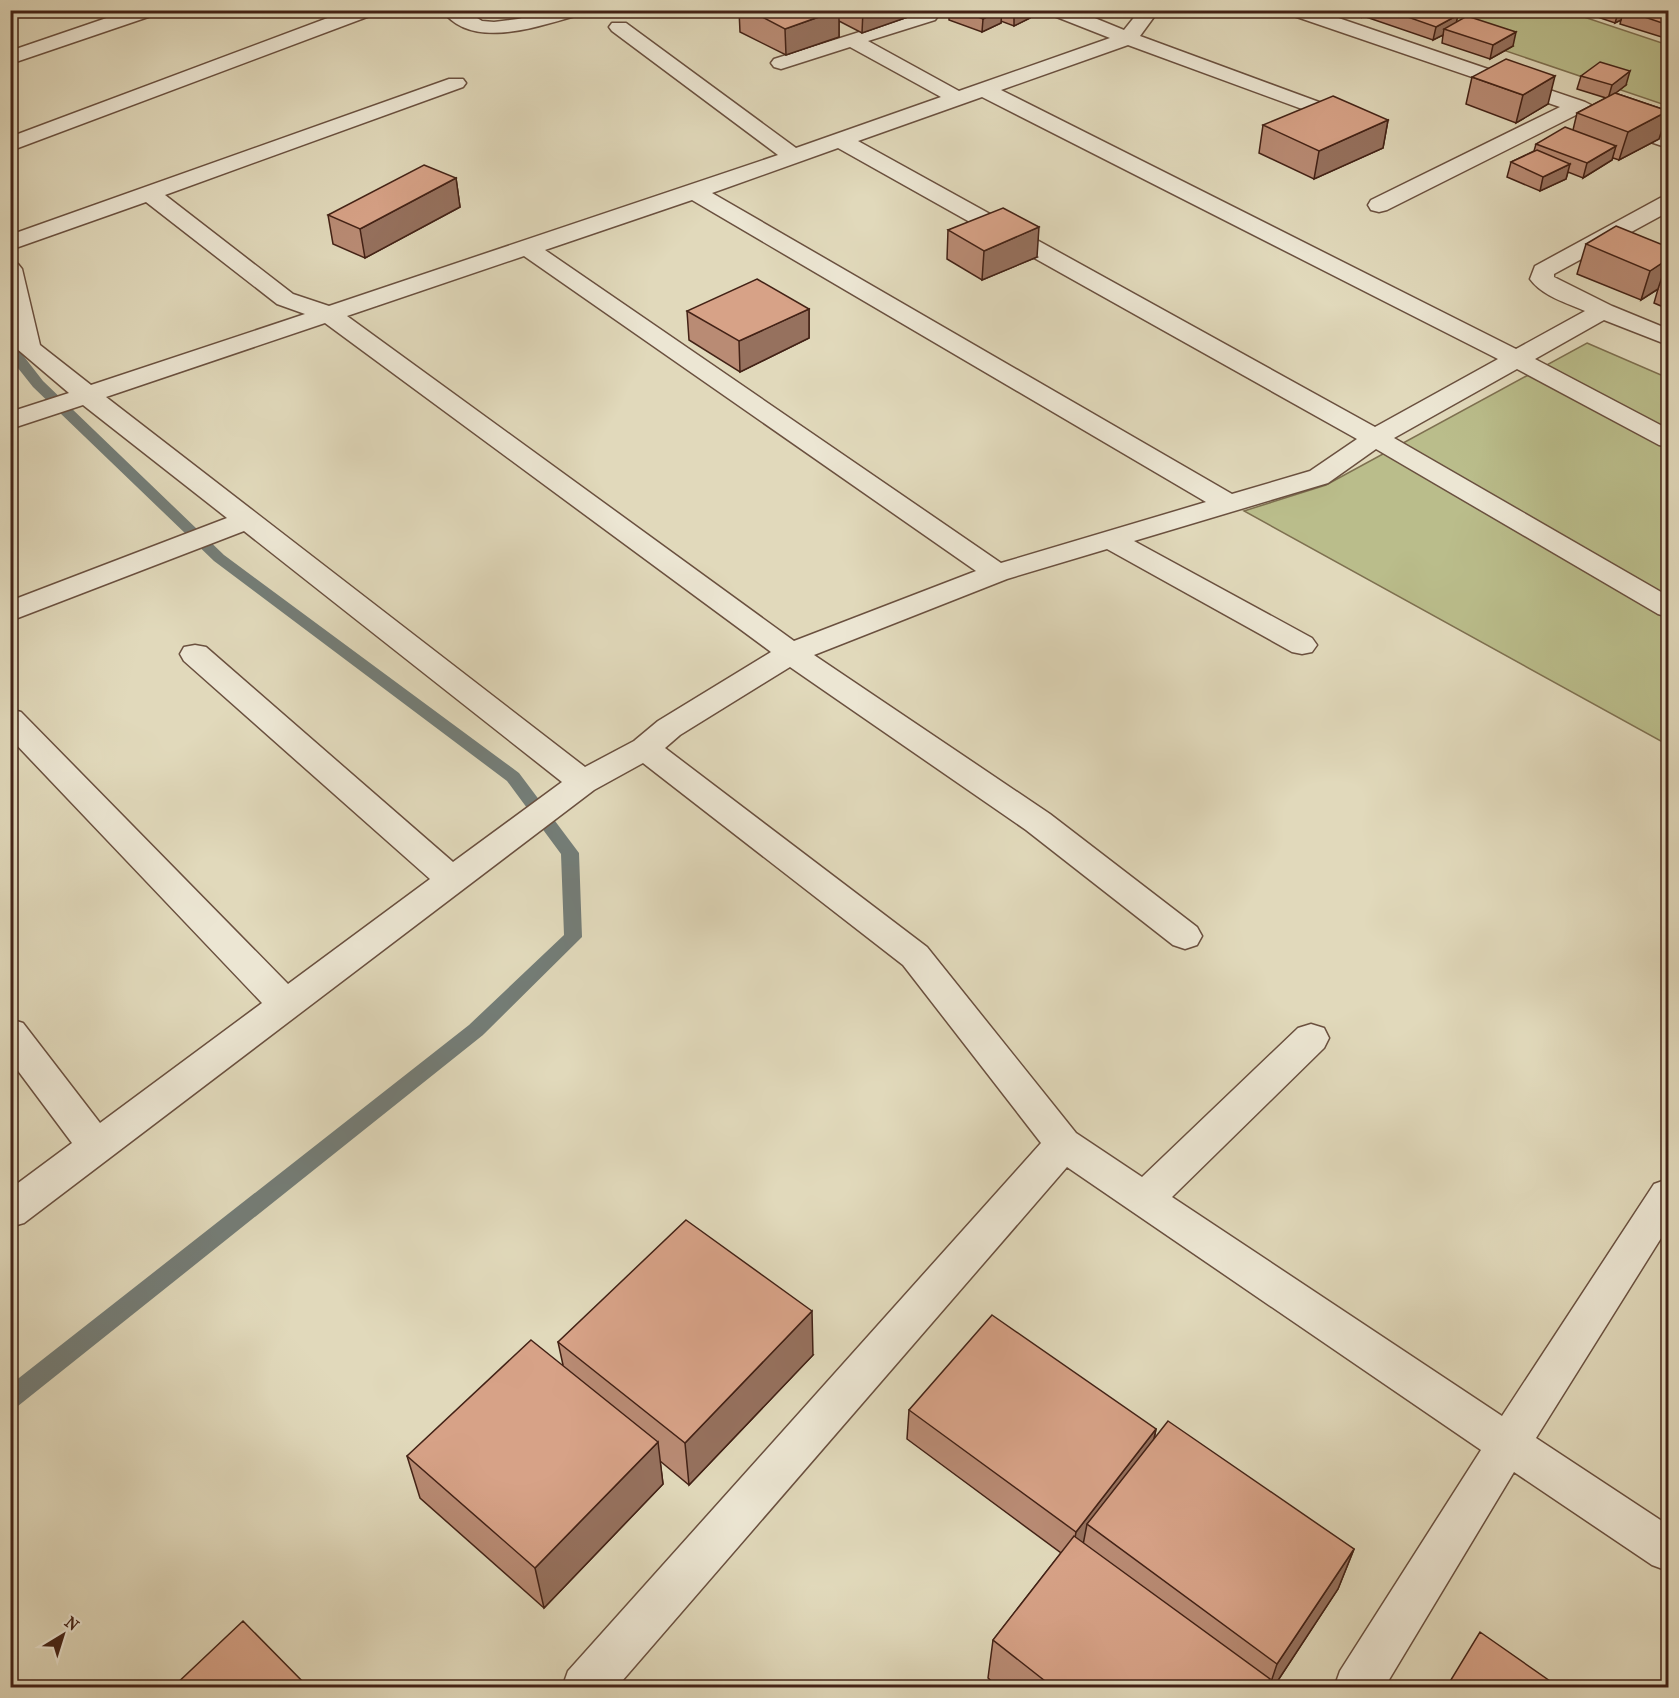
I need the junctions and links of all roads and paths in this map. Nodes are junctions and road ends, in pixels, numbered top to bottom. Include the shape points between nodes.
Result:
1 (150, 10) edge
2 (368, 10) edge
3 (451, 10) edge
4 (576, 10) edge
5 (1056, 10) edge
6 (1150, 10) edge
7 (1295, 10) edge
8 (928, 16) dead end
9 (619, 27) dead end
10 (1128, 38) junction
11 (851, 39) junction
12 (10, 58) edge
13 (781, 63) dead end
14 (456, 83) dead end
15 (982, 89) junction
16 (957, 98) junction
17 (1578, 106) junction
18 (1350, 120) edge
19 (838, 139) junction
20 (1668, 142) edge
21 (10, 145) edge
22 (793, 156) junction
23 (694, 192) junction
24 (150, 194) junction
25 (1668, 203) edge
26 (1380, 205) dead end
27 (10, 243) edge
28 (527, 248) junction
29 (11, 274) edge
30 (1603, 311) junction
31 (328, 314) junction
32 (1668, 338) edge
33 (1516, 359) junction
34 (87, 395) junction
35 (10, 421) edge
36 (1375, 438) junction
37 (1668, 439) edge
38 (1229, 504) junction
39 (248, 520) junction
40 (1110, 539) junction
41 (997, 573) junction
42 (1668, 608) edge
43 (10, 612) edge
44 (1302, 645) dead end
45 (791, 653) junction
46 (195, 654) dead end
47 (10, 719) edge
48 (645, 748) junction
49 (583, 782) junction
50 (453, 880) junction
51 (1185, 936) dead end
52 (286, 1005) junction
53 (10, 1034) edge
54 (1311, 1038) dead end
55 (1063, 1144) junction
56 (97, 1147) junction
57 (1668, 1195) edge
58 (1145, 1199) junction
59 (10, 1211) edge
60 (1508, 1444) junction
61 (1668, 1550) edge
62 (585, 1688) edge
63 (1357, 1688) edge

1 - 12 street
2 - 21 street
3 - 4 street via 484,27
5 - 10 street
6 - 10 street
7 - 17 street
8 - 11 street
9 - 22 street
10 - 15 street
10 - 18 street
11 - 13 street
11 - 16 street
14 - 24 street
15 - 16 street
15 - 33 street
16 - 19 street
17 - 20 street
17 - 26 street
19 - 22 street
19 - 36 street
22 - 23 street
23 - 28 street
23 - 38 street
24 - 27 street
24 - 31 street via 285,299
25 - 30 street via 1543,272 1542,279 1549,285
28 - 31 street
28 - 41 street
29 - 34 street via 28,348
30 - 32 street
30 - 33 street
31 - 34 street
31 - 45 street
33 - 36 street
33 - 37 street
34 - 35 street
34 - 39 street
36 - 38 street via 1319,477
36 - 42 street
38 - 40 street
39 - 43 street
39 - 49 street
40 - 41 street
40 - 44 street
41 - 45 street
45 - 48 street via 669,728
45 - 51 street via 1038,822
46 - 50 street
47 - 52 street
48 - 49 street
48 - 55 street via 915,956
49 - 50 street
50 - 52 street
52 - 56 street
53 - 56 street
54 - 58 street
55 - 58 street
55 - 62 street
56 - 59 street
57 - 60 street
58 - 60 street
60 - 61 street
60 - 63 street

